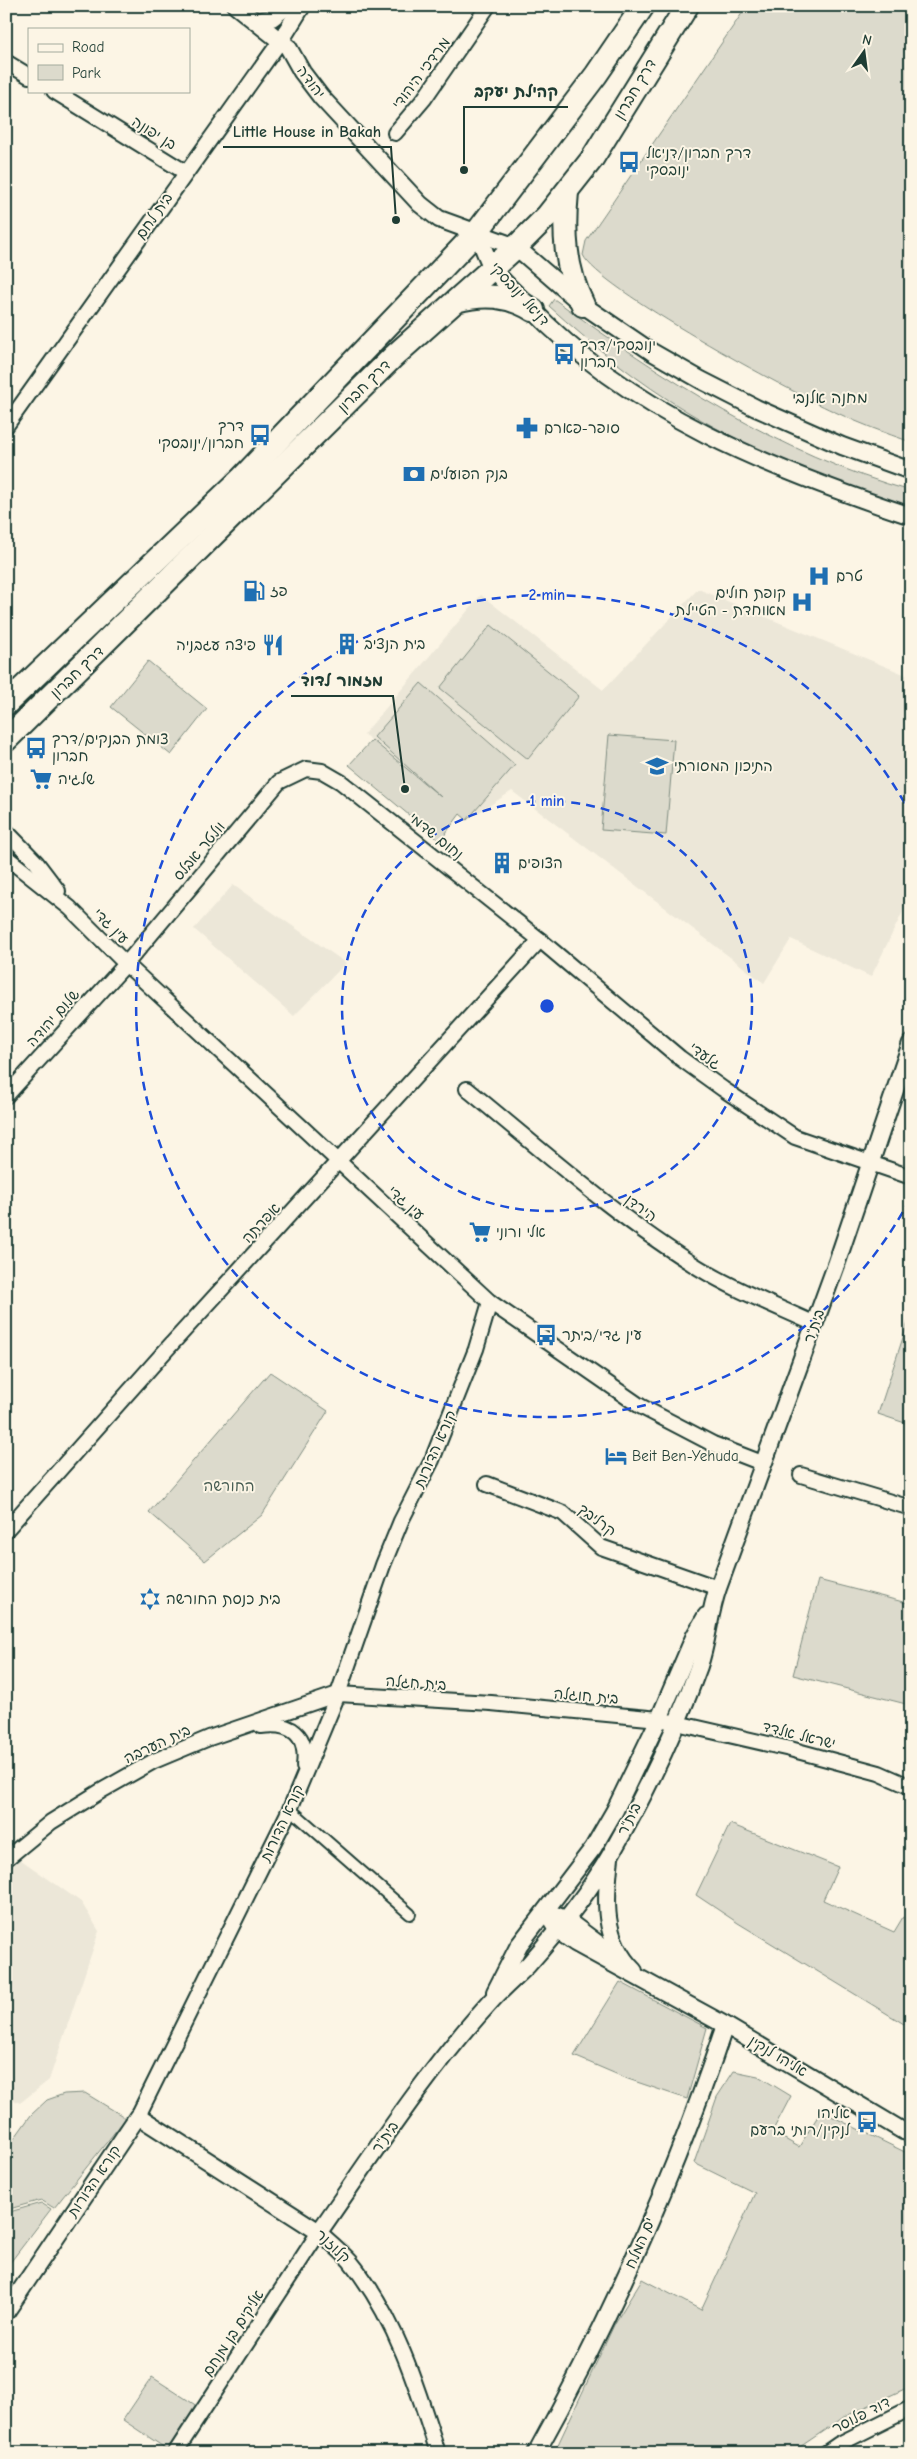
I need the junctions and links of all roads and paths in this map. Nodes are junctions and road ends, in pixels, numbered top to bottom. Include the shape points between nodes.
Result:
1 (236, 6) edge
2 (287, 6) edge
3 (302, 6) edge
4 (488, 6) edge
5 (644, 6) edge
6 (687, 6) edge
7 (257, 21) junction
8 (281, 40) junction
9 (6, 62) edge
10 (28, 75) edge
11 (56, 92) edge
12 (395, 133) dead end
13 (185, 172) junction
14 (567, 192) junction
15 (477, 232) junction
16 (516, 247) junction
17 (492, 268) junction
18 (456, 301) junction
19 (583, 305) junction
20 (533, 310) junction
21 (6, 426) edge
22 (911, 471) edge
23 (911, 516) edge
24 (6, 704) edge
25 (6, 740) edge
26 (306, 769) joint
27 (6, 832) edge
28 (6, 857) edge
29 (70, 908) junction
30 (540, 940) junction
31 (126, 964) junction
32 (911, 1043) edge
33 (467, 1090) dead end
34 (6, 1096) edge
35 (339, 1163) junction
36 (871, 1164) junction
37 (911, 1177) edge
38 (490, 1302) junction
39 (815, 1324) junction
40 (762, 1463) junction
41 (800, 1475) dead end
42 (487, 1484) dead end
43 (911, 1508) edge
44 (6, 1530) edge
45 (718, 1588) junction
46 (711, 1608) junction
47 (338, 1694) junction
48 (491, 1703) joint
49 (659, 1719) junction
50 (677, 1722) junction
51 (233, 1730) junction
52 (303, 1780) junction
53 (911, 1787) edge
54 (290, 1809) junction
55 (610, 1855) junction
56 (6, 1859) edge
57 (546, 1912) junction
58 (410, 1914) dead end
59 (561, 1924) junction
60 (645, 1981) junction
61 (492, 1999) junction
62 (725, 2025) junction
63 (138, 2116) junction
64 (911, 2133) edge
65 (320, 2232) junction
66 (6, 2312) edge
67 (911, 2408) edge
68 (175, 2453) edge
69 (438, 2453) edge
70 (536, 2453) edge
71 (826, 2453) edge

1 - 7 street, יהודה
2 - 7 street via 272,18
3 - 8 street, בית לחם
4 - 12 street, מרדכי היהודי via 424,98
5 - 15 highway, דרך חברון
6 - 14 highway, דרך חברון via 618,119
7 - 8 street, יהודה
8 - 13 street, בית לחם
8 - 15 street, יהודה via 321,97 420,204 439,219
9 - 10 street
11 - 13 street, בן יפונה
13 - 21 street, בית לחם
14 - 16 highway, דרך חברון
14 - 19 highway via 567,257
15 - 16 street, דניאל ינובסקי
15 - 17 street, דניאל ינובסקי
15 - 24 highway, דרך חברון via 241,479
16 - 17 highway, דרך חברון
16 - 19 street, דניאל ינובסקי
17 - 18 highway, דרך חברון
17 - 20 street, דניאל ינובסקי
18 - 20 highway via 494,296
18 - 25 highway, דרך חברון via 392,357
19 - 22 street, דניאל ינובסקי via 652,352 756,408 842,446
20 - 23 street, דניאל ינובסקי via 592,364 685,422 754,458
26 - 30 street, נחום שדמי via 322,771 341,782
26 - 31 street, וולטר אבלס via 279,782
27 - 29 street, עין גדי via 36,862
28 - 29 street, עין גדי
29 - 31 street, עין גדי
30 - 35 street, אפרתה
30 - 36 street, גלעדי via 680,1058 723,1089 795,1137
31 - 34 street, שלום יהודה
31 - 35 street, עין גדי
32 - 36 street, בית"ר
33 - 39 street, הירדן via 618,1211 698,1267 731,1286
35 - 38 street, עין גדי
35 - 44 street, אפרתה
36 - 37 street
36 - 39 street, בית"ר
38 - 40 street, עין גדי via 640,1406 713,1444
38 - 47 street, קורא הדורות via 476,1349 432,1460 383,1565
39 - 40 street, בית"ר
40 - 45 street, בית"ר
41 - 43 street
42 - 45 street, קרליבך via 563,1513 602,1547
45 - 46 street, בית"ר
46 - 49 street, בית"ר via 695,1635
46 - 50 street, בית"ר via 699,1664
47 - 48 street, בית חגלה
47 - 51 street, בית הערבה
47 - 52 street, קורא הדורות
48 - 49 street, בית חוגלה
49 - 50 street, בית חוגלה
49 - 57 street, בית"ר via 593,1848
50 - 53 street, ישראל אלדד via 879,1773
50 - 55 street, בית"ר
51 - 52 street via 265,1726 291,1728 306,1746
51 - 56 street, בית הערבה via 154,1761 101,1791 51,1822
52 - 54 street, קורא הדורות
54 - 58 street
54 - 63 street, קורא הדורות
55 - 59 street, בית"ר
55 - 60 street via 606,1888 612,1941 621,1958
57 - 59 street, אליהו לנקין
57 - 61 street, בית"ר via 508,1964
59 - 60 street, אליהו לנקין
59 - 61 street, בית"ר via 527,1965
60 - 62 street, אליהו לנקין
61 - 65 street, בית"ר via 412,2098
62 - 64 street, אליהו לנקין
62 - 70 street, ים המלח via 685,2140 609,2314
63 - 65 street, קלוזנר
63 - 66 street, קורא הדורות
65 - 68 street, אליקים בן מנחם
65 - 69 street, קלוזנר via 349,2261 400,2344
67 - 71 street, דוד פלוסר

